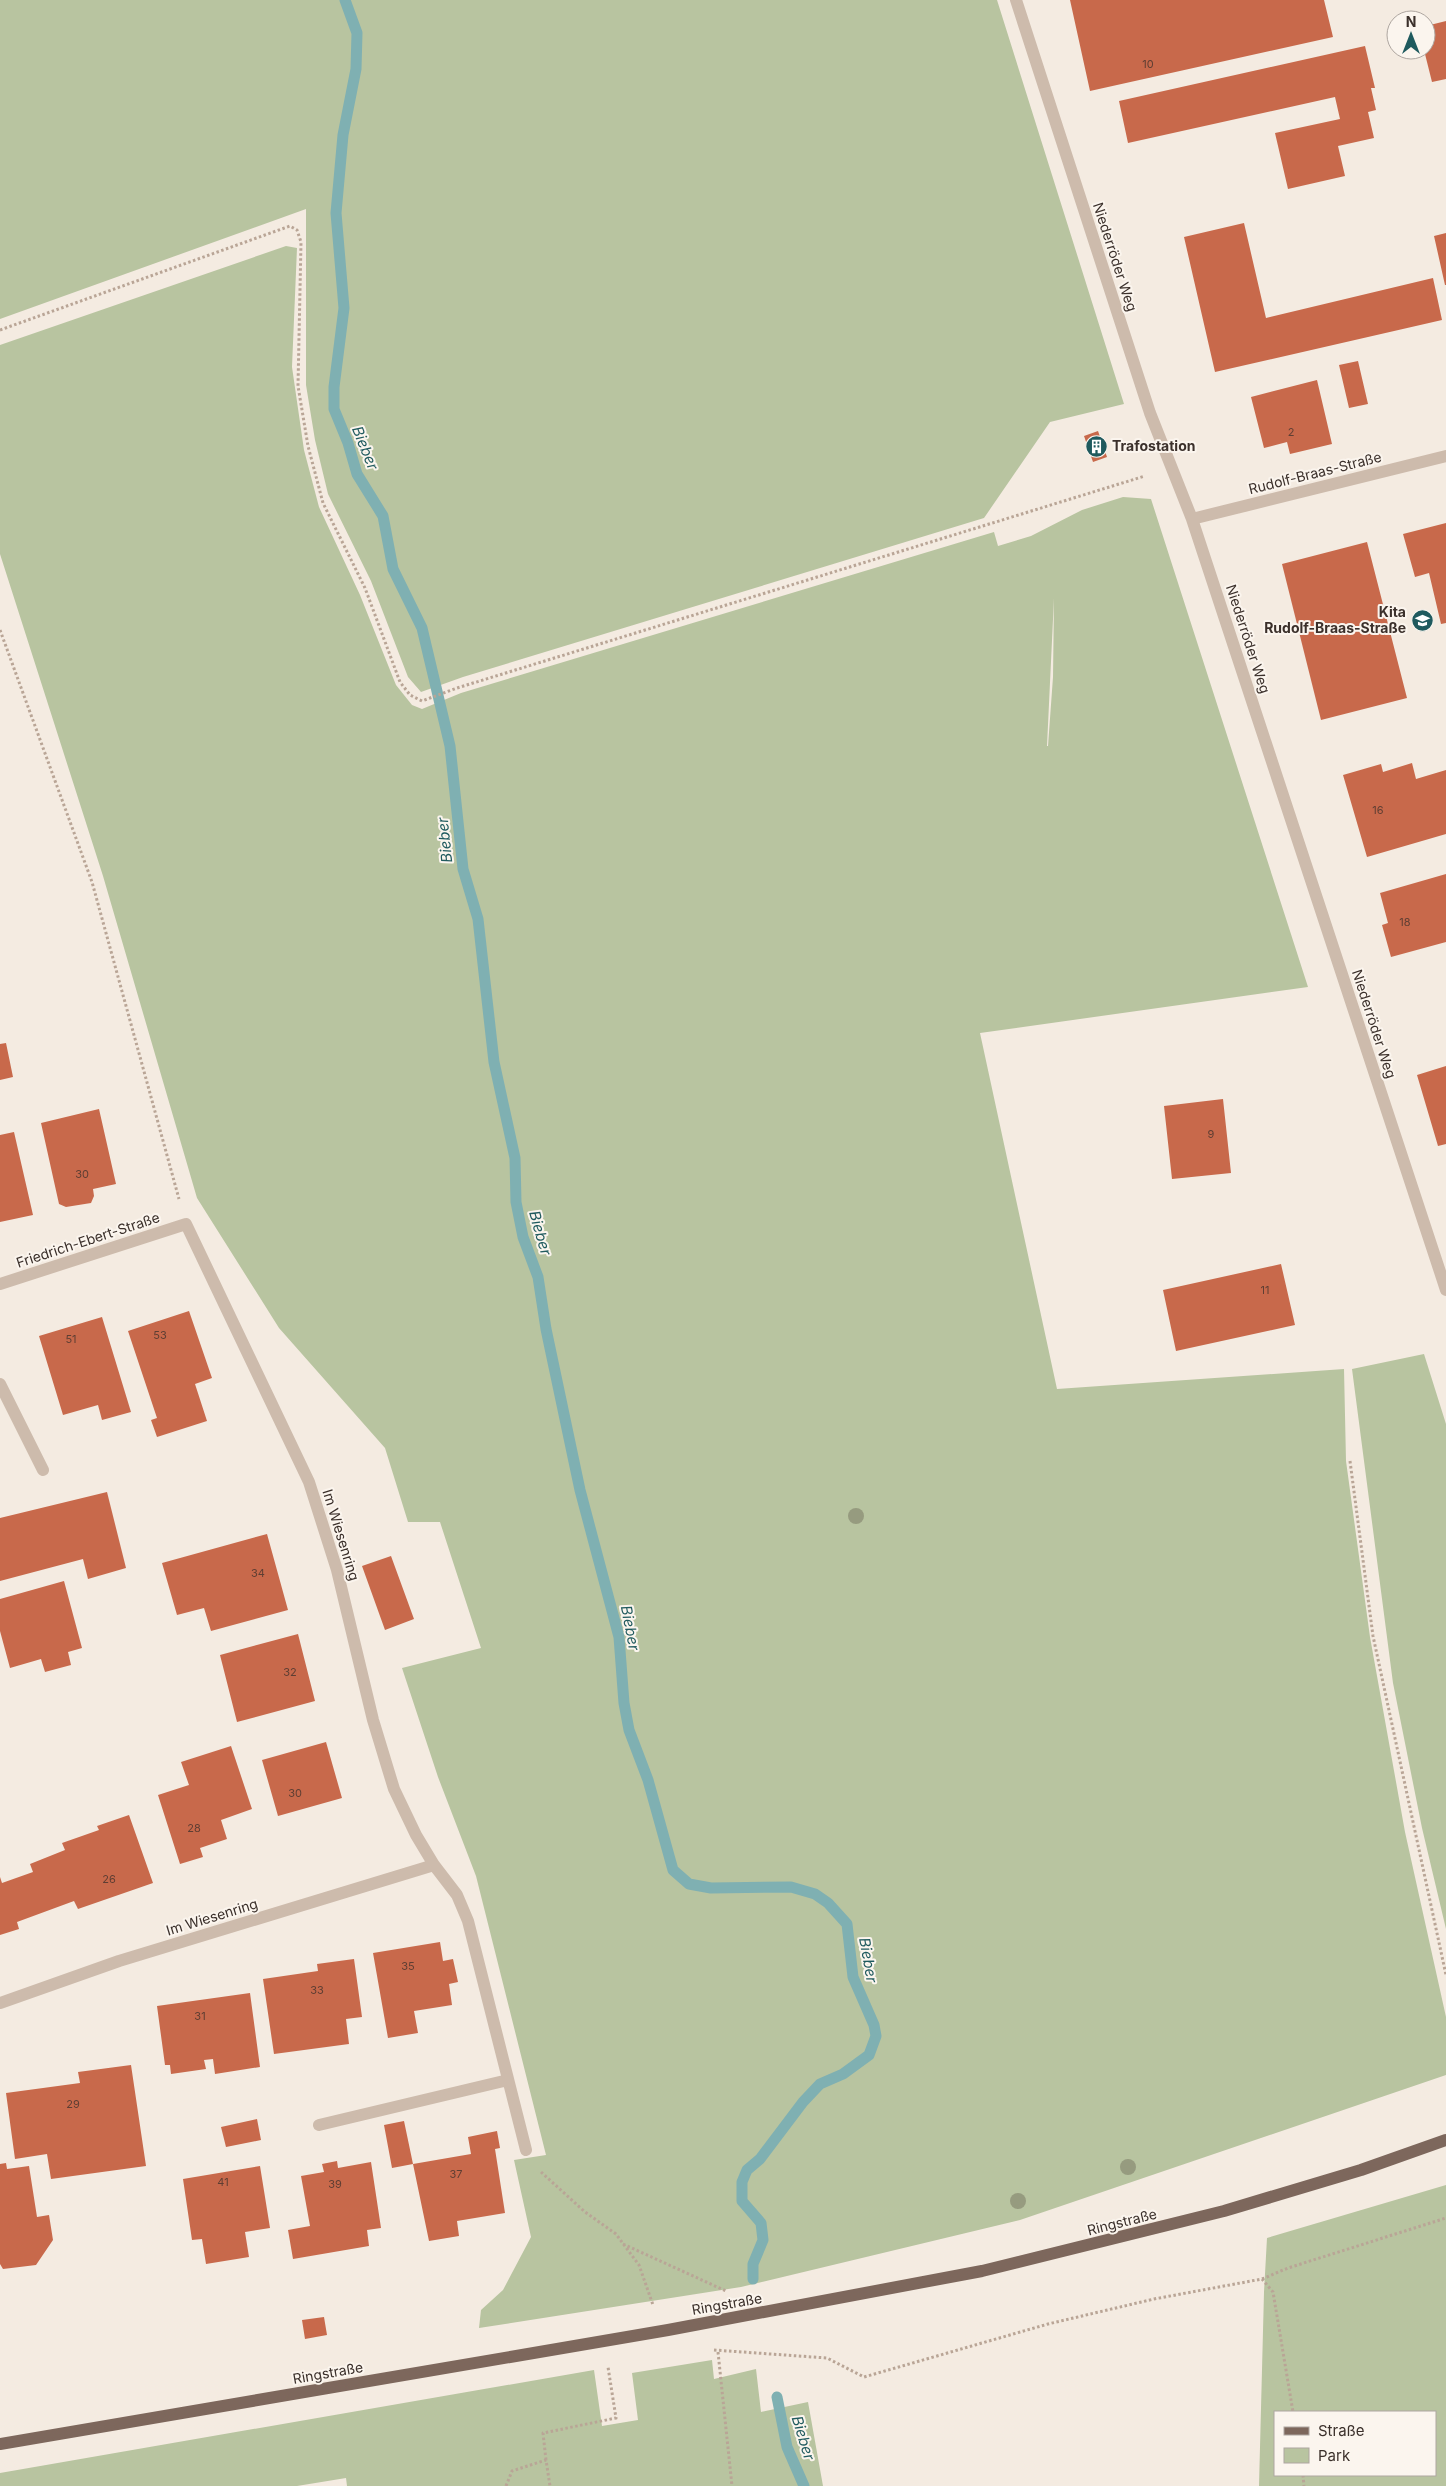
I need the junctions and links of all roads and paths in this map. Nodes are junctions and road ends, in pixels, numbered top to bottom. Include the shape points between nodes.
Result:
1 (1016, 0) edge
2 (0, 330) edge
3 (1446, 456) edge
4 (1172, 468) junction
5 (1192, 519) junction
6 (0, 630) edge
7 (186, 1224) junction
8 (0, 1284) edge
9 (1446, 1290) edge
10 (0, 1384) edge
11 (1350, 1461) dead end
12 (43, 1470) dead end
13 (434, 1866) junction
14 (1446, 1975) edge
15 (0, 2003) edge
16 (508, 2080) junction
17 (319, 2125) dead end
18 (1446, 2140) edge
19 (526, 2150) joint
20 (1446, 2218) edge
21 (622, 2244) junction
22 (1262, 2279) junction
23 (732, 2294) dead end
24 (655, 2310) dead end
25 (606, 2341) junction
26 (1293, 2411) edge
27 (0, 2444) edge
28 (546, 2460) junction
29 (506, 2486) edge
30 (550, 2486) edge
31 (732, 2486) edge

1 - 4 street, Niederröder Weg via 1150,413
2 - 4 path via 290,226 297,230 301,242 298,386 308,446 323,503 365,588 400,682 410,695 422,701
3 - 5 street, Rudolf-Braas-Straße
4 - 5 street, Niederröder Weg
5 - 9 street, Niederröder Weg
6 - 7 path via 92,882
7 - 8 street, Friedrich-Ebert-Straße
7 - 13 street, Im Wiesenring via 309,1482 337,1570 394,1789
10 - 12 street
11 - 14 path via 1373,1636
13 - 15 street, Im Wiesenring via 119,1961
13 - 16 street, Im Wiesenring via 457,1896 468,1921
16 - 17 street
16 - 19 street, Im Wiesenring
18 - 25 main road, Ringstraße via 1224,2212 1104,2242 852,2297
19 - 21 path via 539,2170 616,2234
20 - 22 path
21 - 23 path
21 - 24 path via 639,2265
22 - 26 path via 1272,2292
22 - 31 path via 1154,2299 1048,2324 864,2377 827,2358 718,2352
25 - 27 main road, Ringstraße
25 - 28 path via 616,2418 543,2433
28 - 29 path via 512,2471
28 - 30 path

